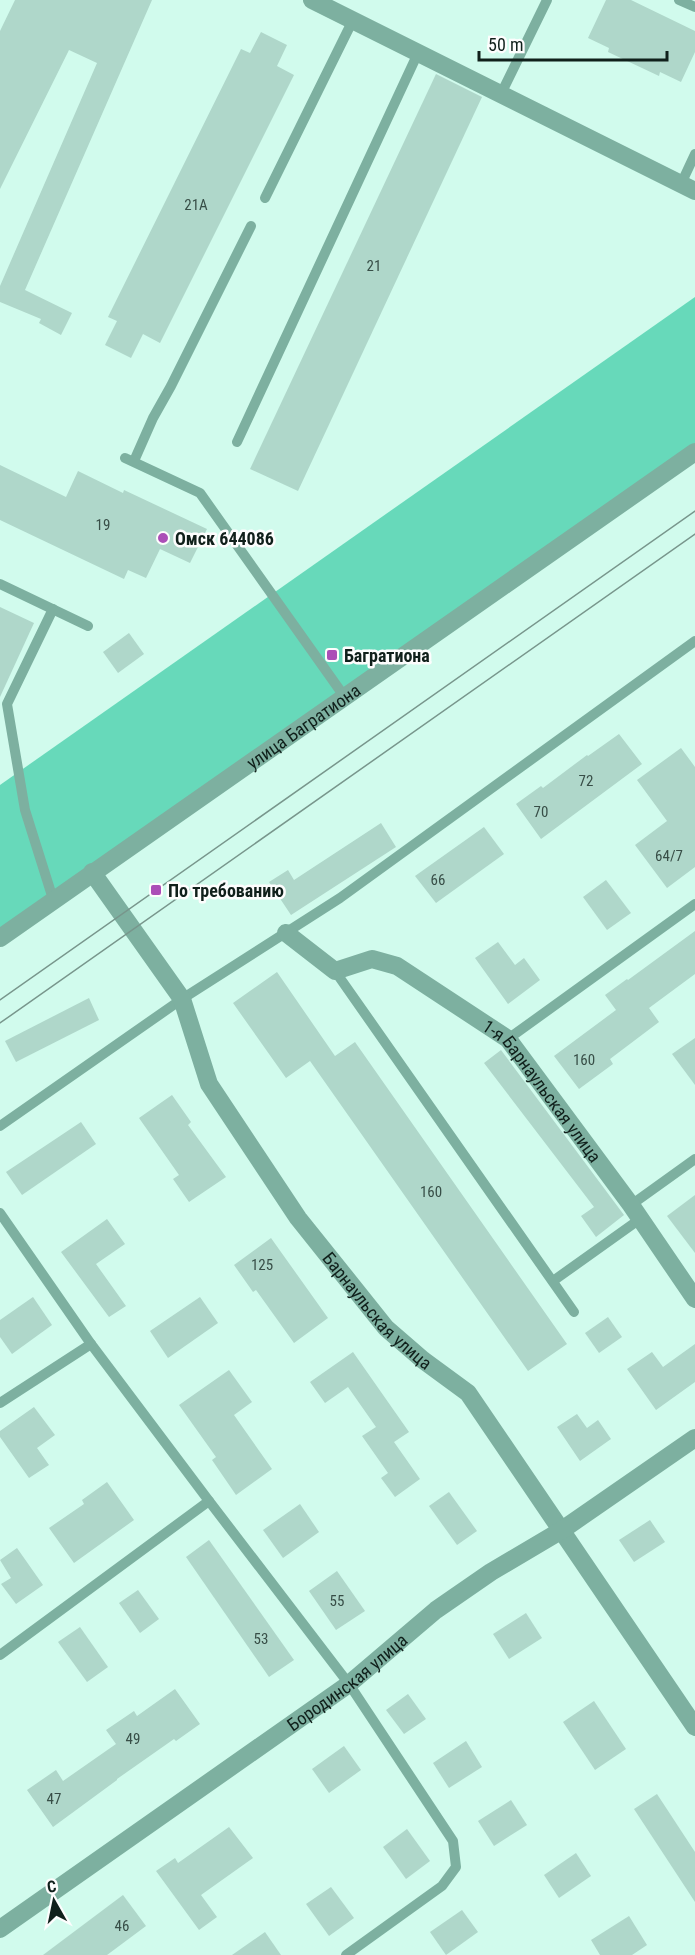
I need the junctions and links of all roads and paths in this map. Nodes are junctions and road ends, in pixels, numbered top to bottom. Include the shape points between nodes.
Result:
1 (312, 0) edge
2 (547, 0) edge
3 (680, 0) edge
4 (695, 7) edge
5 (353, 21) junction
6 (418, 53) junction
7 (501, 94) junction
8 (695, 154) edge
9 (688, 187) edge
10 (265, 198) dead end
11 (251, 226) dead end
12 (237, 442) dead end
13 (695, 452) edge
14 (0, 584) edge
15 (53, 609) junction
16 (88, 626) dead end
17 (695, 641) edge
18 (344, 696) junction
19 (92, 872) junction
20 (53, 899) junction
21 (695, 904) edge
22 (286, 933) junction
23 (0, 938) edge
24 (335, 971) junction
25 (182, 999) junction
26 (508, 1039) junction
27 (0, 1126) edge
28 (695, 1159) edge
29 (635, 1212) junction
30 (0, 1213) edge
31 (553, 1281) junction
32 (695, 1299) edge
33 (574, 1312) dead end
34 (91, 1344) junction
35 (0, 1403) edge
36 (695, 1438) edge
37 (209, 1501) junction
38 (562, 1530) junction
39 (0, 1655) edge
40 (349, 1684) junction
41 (695, 1727) edge
42 (0, 1929) edge
43 (346, 1955) edge

1 - 5 street
2 - 7 lane
3 - 4 lane
5 - 6 street
5 - 10 lane
6 - 7 street
6 - 12 lane
7 - 9 street
8 - 9 lane
11 - 18 lane via 171,386 129,459 200,493
13 - 18 street, улица Багратиона
14 - 15 lane
15 - 16 lane
15 - 20 lane via 8,704 25,810
17 - 22 lane
18 - 19 street, улица Багратиона
19 - 20 street, улица Багратиона
19 - 25 street, Барнаульская улица
20 - 23 street, улица Багратиона
21 - 26 lane
22 - 24 street
22 - 25 lane
24 - 26 street, 1-я Барнаульская улица via 372,959 397,966
24 - 31 lane
25 - 27 lane
25 - 38 street, Барнаульская улица via 209,1084 298,1218 386,1328 468,1394
26 - 29 street, 1-я Барнаульская улица
28 - 29 lane
29 - 31 lane
29 - 32 street, 1-я Барнаульская улица
30 - 34 lane
31 - 33 lane
34 - 35 lane
34 - 37 lane
36 - 38 street, Бородинская улица
37 - 39 lane
37 - 40 lane
38 - 40 street, Бородинская улица via 436,1610
38 - 41 street, Барнаульская улица
40 - 42 street, Бородинская улица
40 - 43 lane via 453,1841 456,1868 442,1886

